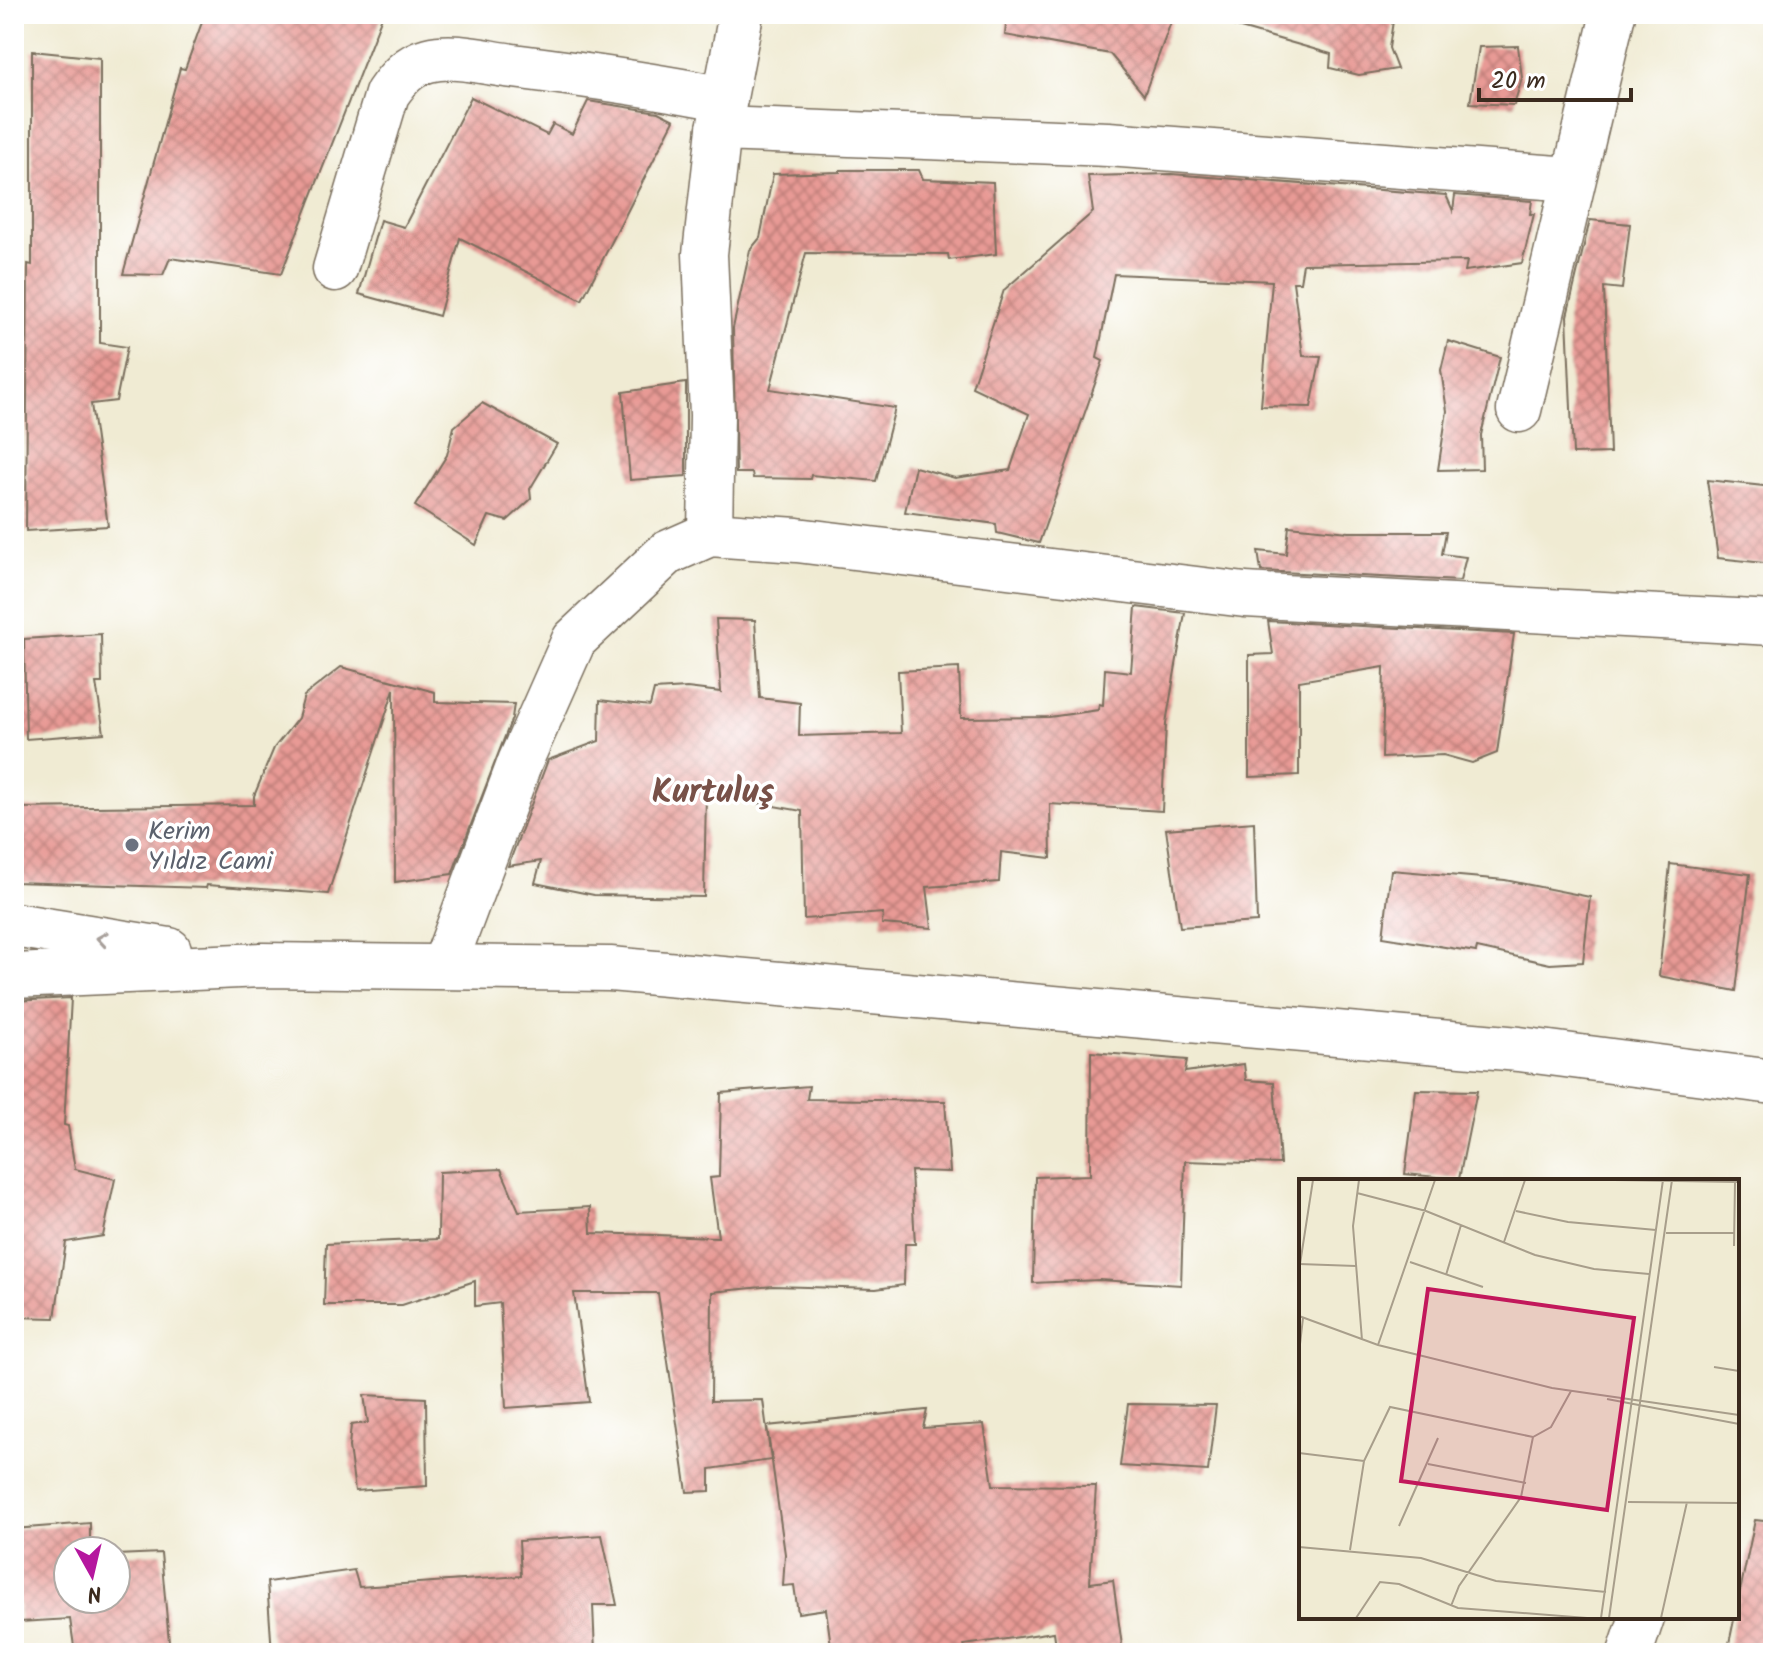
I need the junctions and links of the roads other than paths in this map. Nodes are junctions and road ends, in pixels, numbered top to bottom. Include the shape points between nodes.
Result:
1 (741, 14) edge
2 (1613, 14) edge
3 (722, 114) junction
4 (1572, 179) junction
5 (335, 269) dead end
6 (1519, 410) dead end
7 (710, 534) junction
8 (1773, 623) edge
9 (14, 925) edge
10 (262, 965) junction
11 (444, 966) junction
12 (14, 976) edge
13 (1773, 1082) edge
14 (1641, 1619) edge
15 (1630, 1653) edge

1 - 3 street
2 - 4 street
3 - 4 street
3 - 5 street via 627,80 461,59 417,64 387,94
3 - 7 street via 705,254 712,415
4 - 6 street
7 - 8 street via 1245,595
7 - 11 street via 667,553 574,640 520,762
10 -> 9 street
10 - 11 street
10 - 12 street
11 - 13 street via 610,969 1519,1049
14 - 15 street

